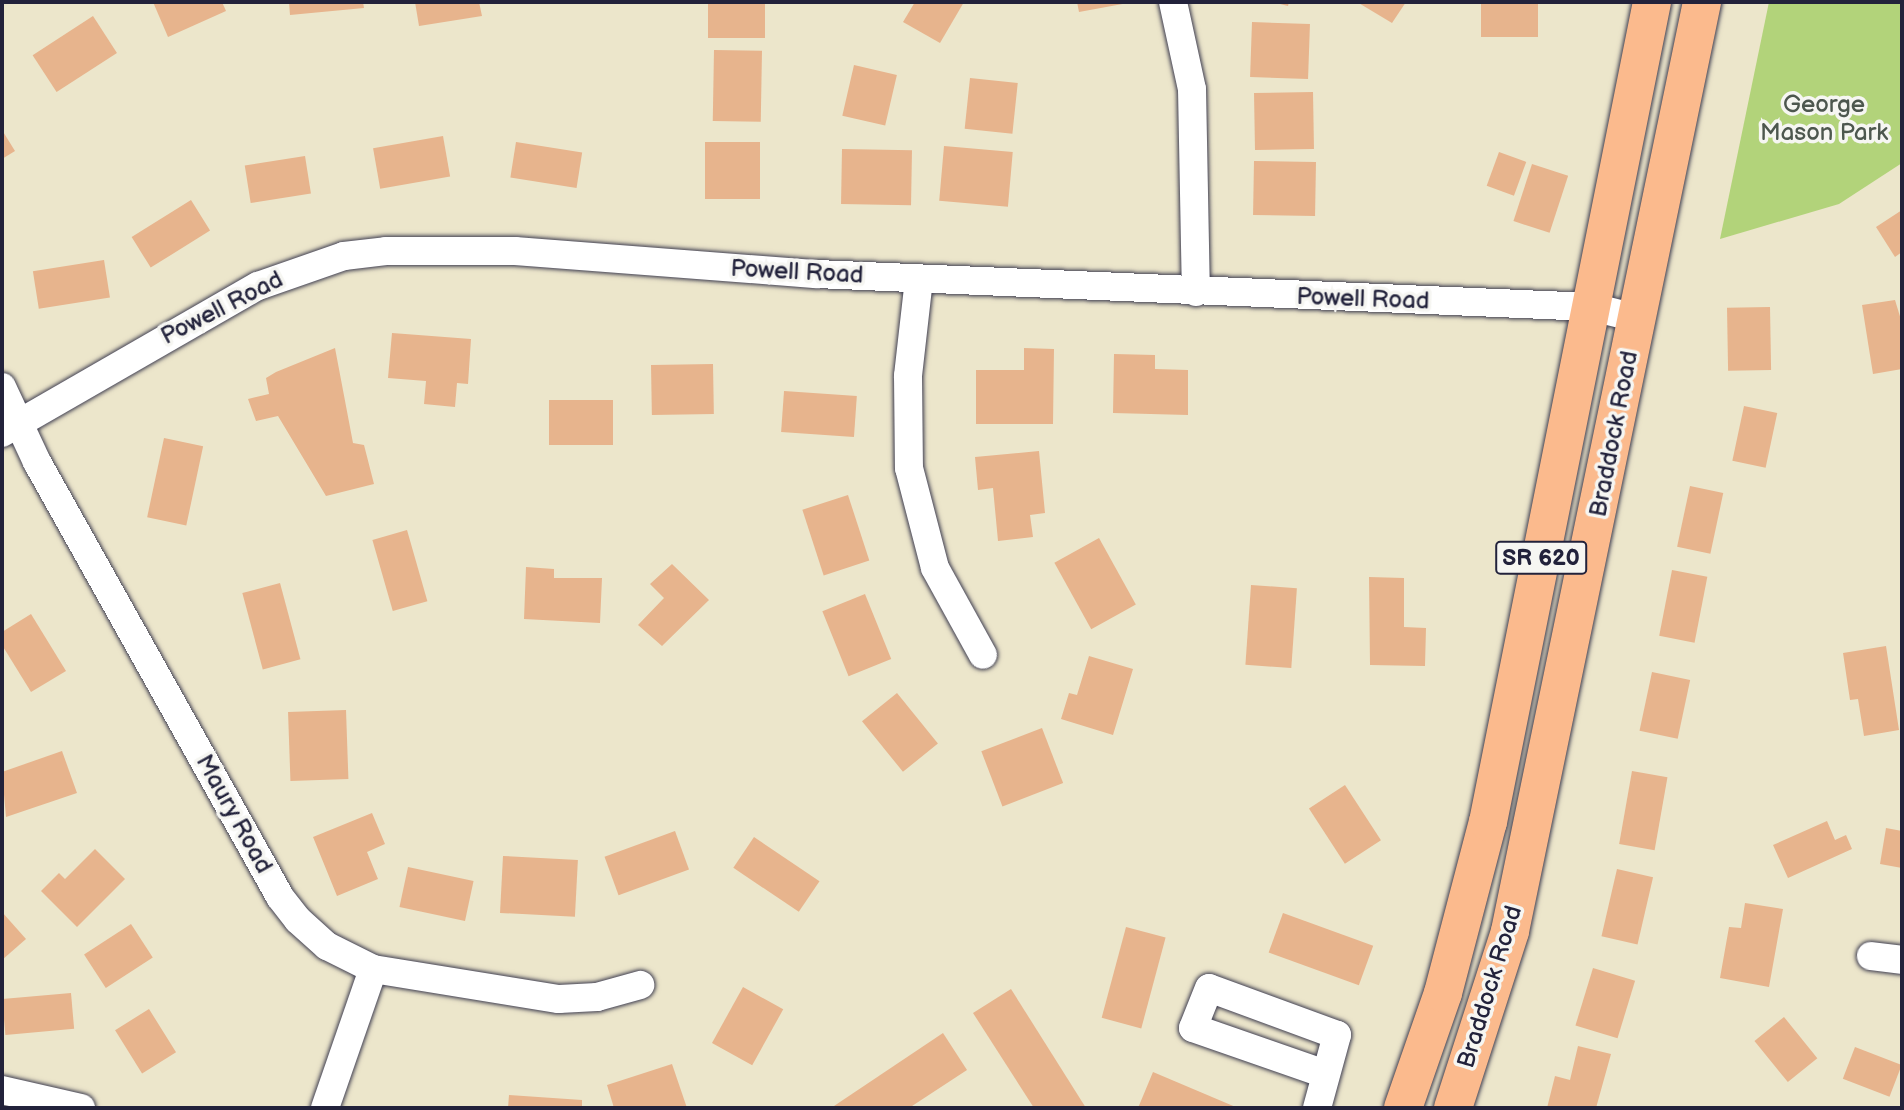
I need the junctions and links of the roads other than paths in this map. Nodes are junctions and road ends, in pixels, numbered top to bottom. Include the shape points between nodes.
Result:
1 (1173, 2) edge
2 (1652, 2) edge
3 (1702, 2) edge
4 (919, 279) junction
5 (1196, 292) junction
6 (1592, 307) junction
7 (1636, 318) junction
8 (2, 387) edge
9 (10, 428) edge
10 (984, 655) dead end
11 (1871, 956) dead end
12 (1902, 960) edge
13 (373, 969) junction
14 (640, 985) dead end
15 (1325, 1074) junction
16 (2, 1090) edge
17 (81, 1108) edge
18 (326, 1108) edge
19 (1317, 1108) edge
20 (1404, 1108) edge
21 (1453, 1108) edge

1 - 5 street via 1192,89
2 - 6 main road, Braddock Road / SR 620
3 - 7 main road, Braddock Road / SR 620
4 - 5 street, Powell Road
4 - 9 street, Powell Road via 515,251 386,251 344,256 299,269 224,304
4 - 10 street via 908,376 909,468 935,568
5 - 6 street, Powell Road
6 - 7 street, Powell Road
6 - 20 main road, Braddock Road / SR 620 via 1488,822 1443,993
7 - 21 main road, Braddock Road / SR 620 via 1510,931
8 - 9 street, Maury Road
9 - 13 street, Maury Road via 280,897 327,946
11 - 12 street
13 - 14 street, Maury Road via 559,999 597,997
13 - 18 street
15 - 15 street via 1193,1028 1209,988 1337,1035
15 - 19 street
16 - 17 street

